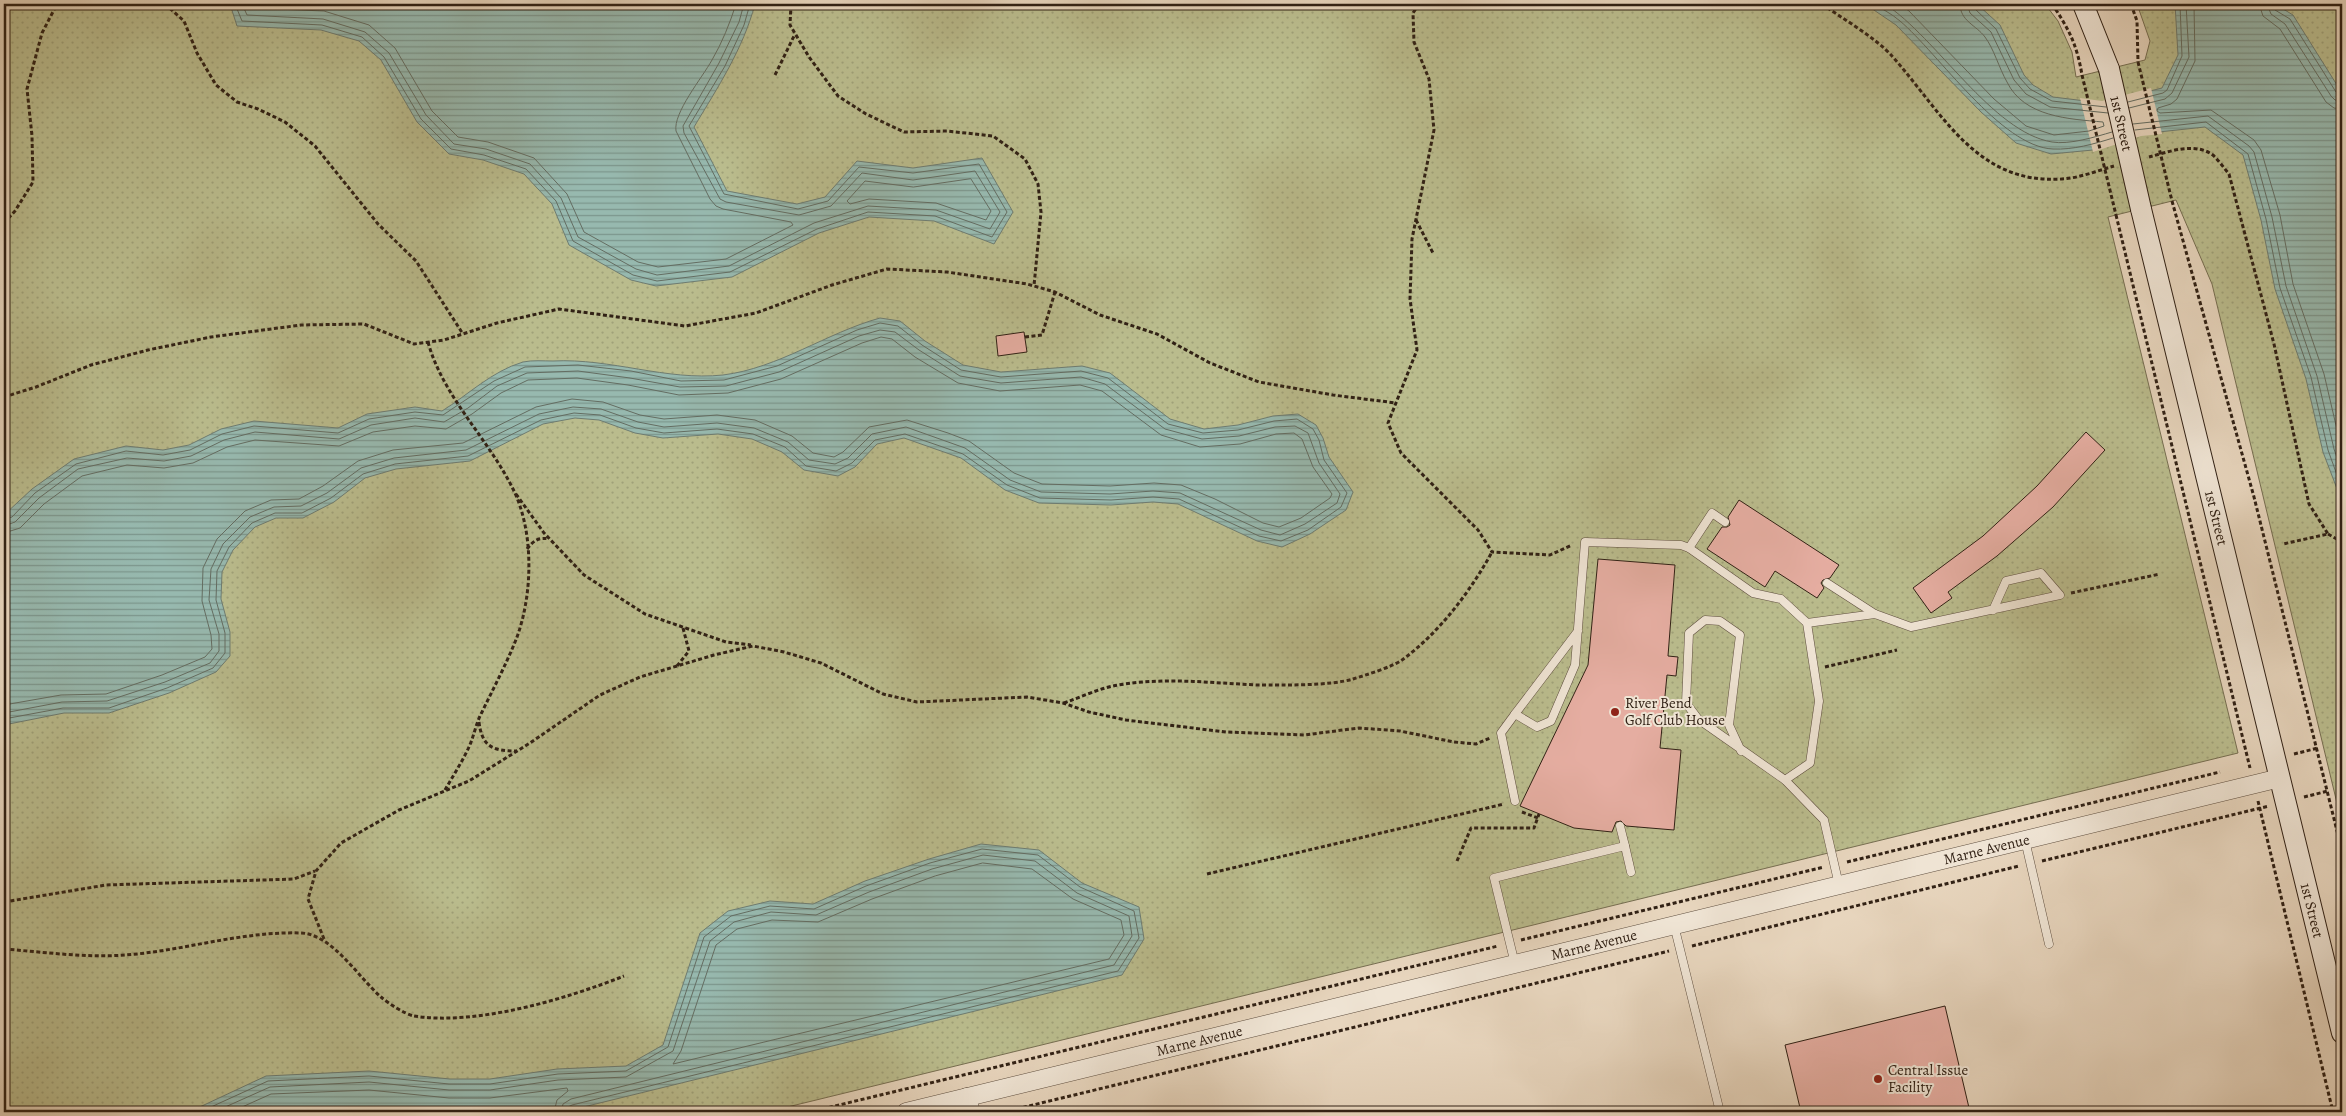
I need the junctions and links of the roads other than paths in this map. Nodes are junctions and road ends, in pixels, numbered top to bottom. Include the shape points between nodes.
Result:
1 (2083, 4) edge
2 (1725, 522) dead end
3 (1689, 548) junction
4 (1827, 583) dead end
5 (1993, 610) junction
6 (1875, 614) junction
7 (1807, 623) junction
8 (1578, 631) junction
9 (1516, 714) junction
10 (1741, 751) junction
11 (2278, 768) junction
12 (1785, 780) junction
13 (1515, 801) road end
14 (1620, 826) dead end
15 (2025, 840) junction
16 (1625, 846) junction
17 (1631, 872) dead end
18 (1839, 885) junction
19 (1674, 925) junction
20 (2049, 944) dead end
21 (1515, 964) junction
22 (2342, 1033) edge
23 (969, 1105) edge
24 (906, 1112) edge
25 (1720, 1112) edge

1 - 11 main road, 1st Street, bridge via 2109,69
2 - 3 lane via 1712,513
3 - 7 lane via 1753,593 1782,599
3 - 8 lane via 1585,542
4 - 6 lane
5 - 5 lane via 2006,581 2041,573 2060,595
5 - 6 lane via 1911,627
6 - 7 lane
7 - 12 lane via 1819,701 1810,762
8 - 9 lane
8 - 9 lane via 1576,665 1551,721 1537,727
9 - 13 lane via 1501,733
10 - 10 lane via 1728,726 1740,635 1720,621 1705,620 1689,633 1686,703 1698,719
10 - 12 lane
11 - 15 street, Marne Avenue via 2254,784
11 - 22 main road, 1st Street
12 - 18 lane via 1824,820
14 - 16 lane
15 - 18 street, Marne Avenue
15 - 20 lane
16 - 17 lane
16 - 21 lane via 1494,878
18 - 19 street, Marne Avenue
19 - 21 street, Marne Avenue
19 - 25 lane
21 - 23 street, Marne Avenue
23 - 24 street, Marne Avenue

